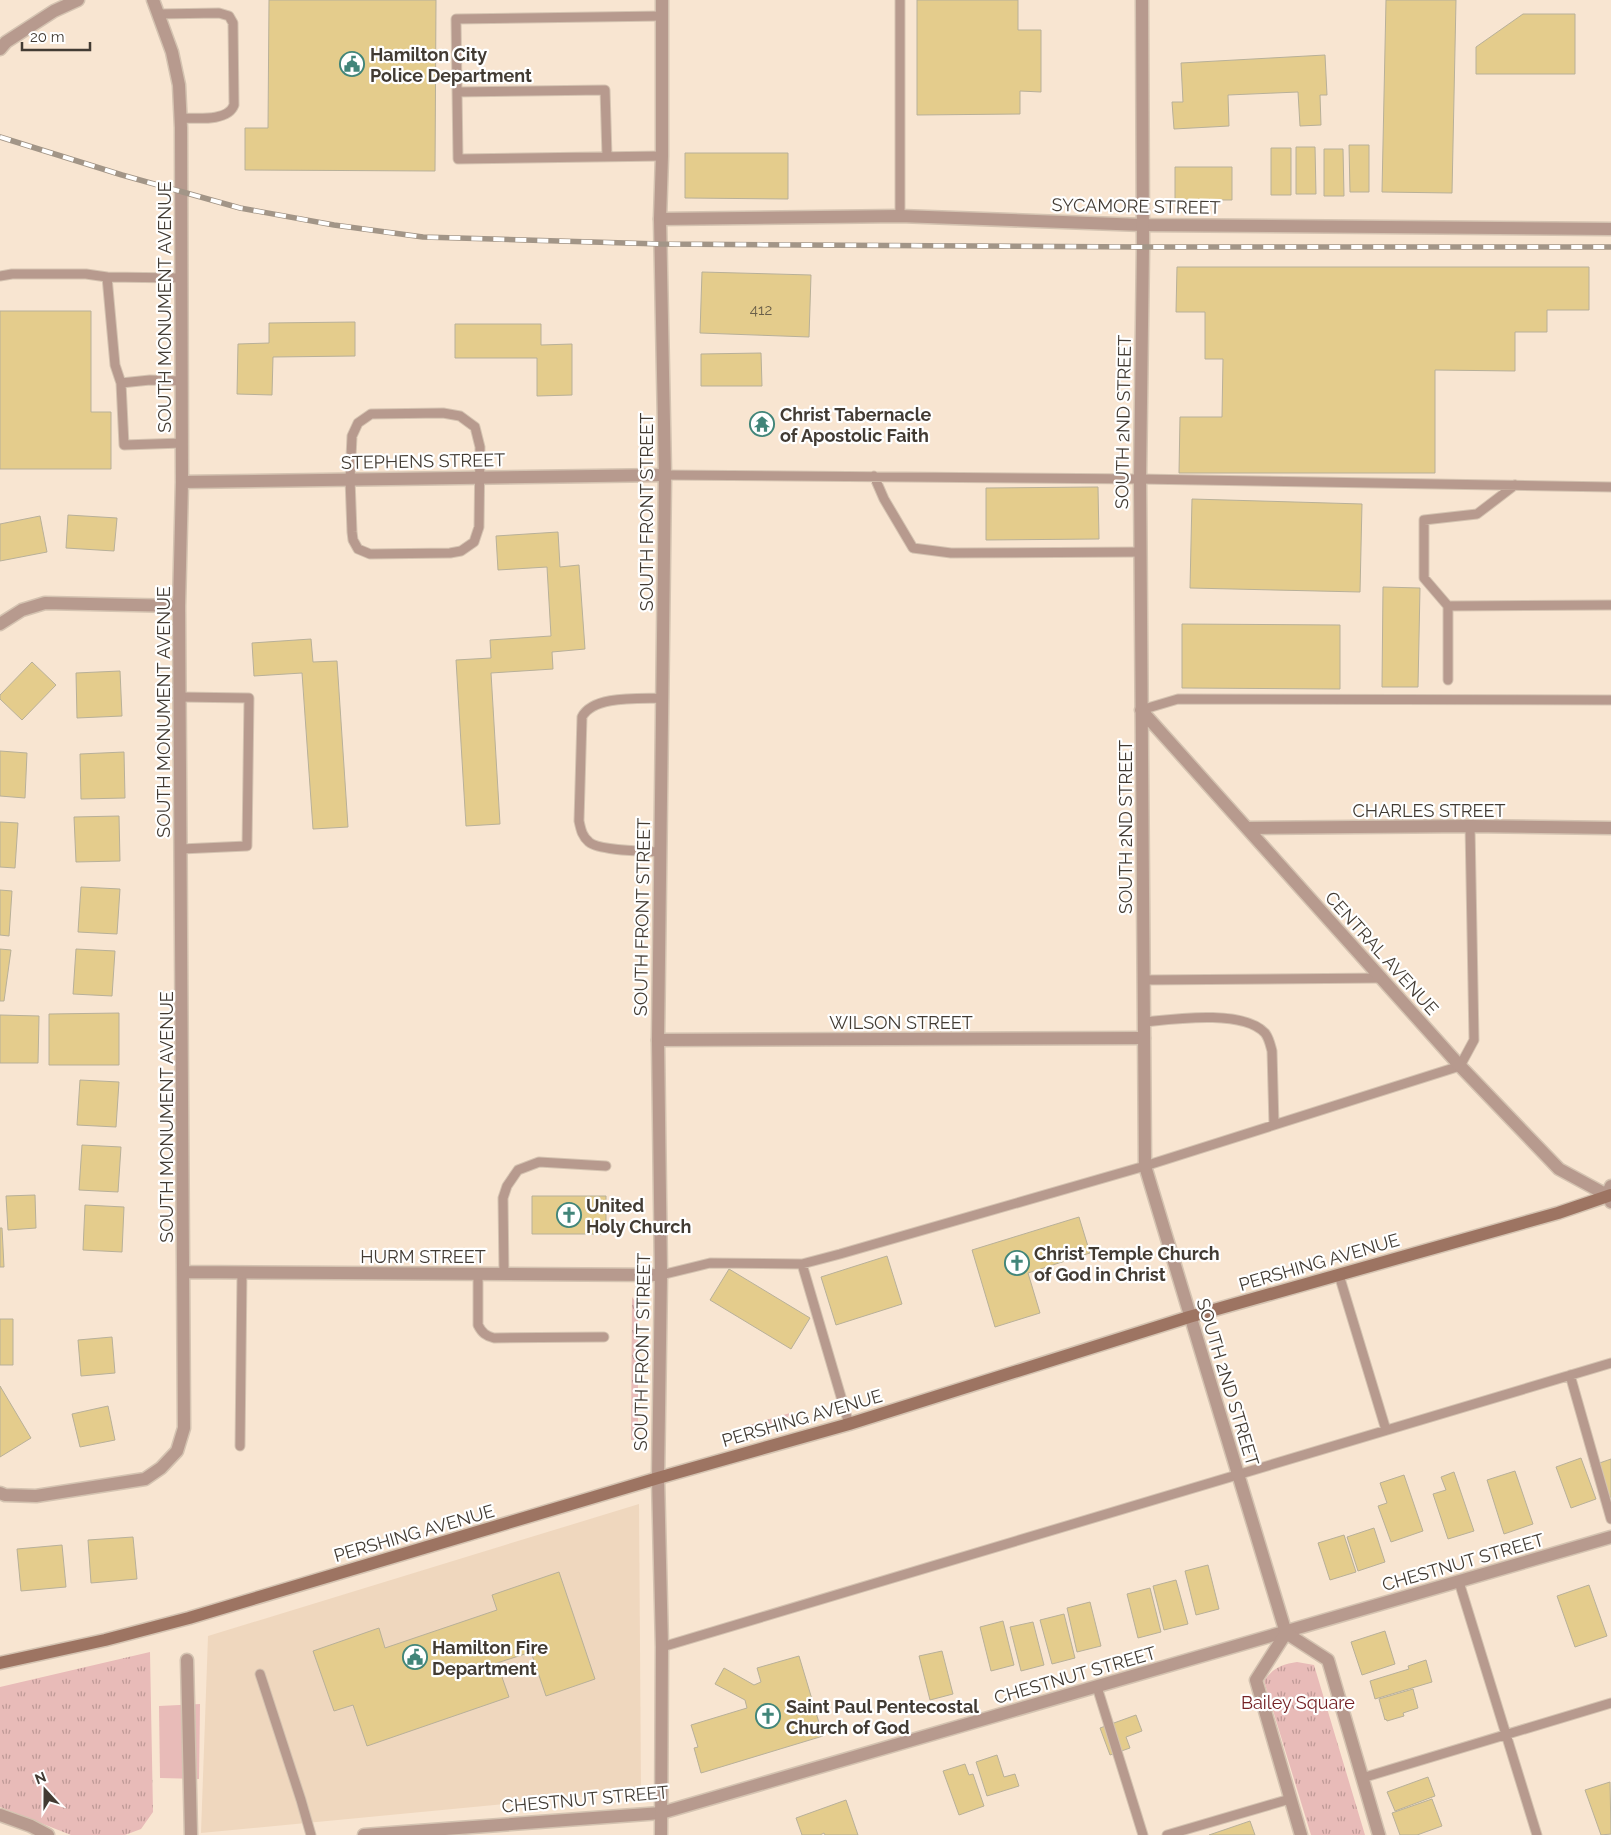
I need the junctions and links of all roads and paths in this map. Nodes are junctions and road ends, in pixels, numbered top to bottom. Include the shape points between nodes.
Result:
1 (78, 0) edge
2 (153, 0) edge
3 (662, 0) edge
4 (900, 0) edge
5 (1142, 0) edge
6 (158, 14) junction
7 (662, 16) junction
8 (0, 49) edge
9 (457, 92) junction
10 (180, 118) junction
11 (607, 156) junction
12 (662, 156) junction
13 (900, 216) junction
14 (660, 219) junction
15 (1143, 225) junction
16 (1611, 229) edge
17 (0, 276) edge
18 (107, 277) junction
19 (181, 278) junction
20 (182, 381) junction
21 (121, 383) junction
22 (182, 443) junction
23 (665, 475) junction
24 (874, 476) junction
25 (479, 477) junction
26 (350, 479) junction
27 (1140, 479) junction
28 (182, 482) junction
29 (1514, 485) junction
30 (1611, 487) edge
31 (1140, 552) junction
32 (1611, 605) edge
33 (179, 606) junction
34 (1448, 606) junction
35 (0, 624) edge
36 (1448, 680) dead end
37 (180, 697) junction
38 (662, 698) junction
39 (1611, 700) edge
40 (1141, 710) junction
41 (1470, 826) junction
42 (1248, 828) junction
43 (1611, 828) edge
44 (181, 849) junction
45 (661, 852) junction
46 (1382, 978) junction
47 (1144, 980) junction
48 (1144, 1022) junction
49 (1144, 1038) junction
50 (658, 1040) junction
51 (1460, 1066) junction
52 (1274, 1125) junction
53 (606, 1166) dead end
54 (1145, 1166) junction
55 (1610, 1194) edge
56 (802, 1264) junction
57 (184, 1272) junction
58 (242, 1272) junction
59 (478, 1274) junction
60 (504, 1274) junction
61 (1339, 1274) junction
62 (661, 1275) junction
63 (1189, 1317) junction
64 (604, 1337) dead end
65 (1611, 1363) edge
66 (1570, 1375) junction
67 (849, 1424) junction
68 (1386, 1430) junction
69 (240, 1446) dead end
70 (1238, 1474) junction
71 (658, 1478) junction
72 (0, 1493) edge
73 (1611, 1519) edge
74 (1611, 1537) edge
75 (1459, 1582) junction
76 (1286, 1633) junction
77 (662, 1647) junction
78 (187, 1660) dead end
79 (0, 1663) edge
80 (260, 1674) dead end
81 (1097, 1687) junction
82 (1611, 1703) edge
83 (1506, 1734) junction
84 (1362, 1778) junction
85 (1290, 1799) junction
86 (660, 1813) junction
87 (0, 1815) edge
88 (48, 1835) edge
89 (191, 1835) edge
90 (311, 1835) edge
91 (364, 1835) edge
92 (661, 1835) edge
93 (1143, 1835) edge
94 (1167, 1835) edge
95 (1301, 1835) edge
96 (1379, 1835) edge
97 (1538, 1835) edge

1 - 8 street via 54,11
2 - 6 street, SOUTH MONUMENT AVENUE
3 - 7 street, SOUTH FRONT STREET
4 - 13 lane
5 - 15 street, SOUTH 2ND STREET
6 - 10 street, SOUTH MONUMENT AVENUE via 172,52 179,85
6 - 10 lane via 219,13 229,16 233,22 232,111 224,116
7 - 9 lane via 456,19
7 - 12 street, SOUTH FRONT STREET
9 - 11 lane via 605,90
9 - 11 lane via 458,159
10 - 19 street, SOUTH MONUMENT AVENUE
11 - 12 lane
12 - 14 street, SOUTH FRONT STREET
13 - 14 street, SYCAMORE STREET
13 - 15 street, SYCAMORE STREET
14 - 23 street, SOUTH FRONT STREET
15 - 16 street, SYCAMORE STREET
15 - 27 street, SOUTH 2ND STREET
17 - 18 lane via 86,274
18 - 19 lane
18 - 21 lane via 115,365
19 - 20 street, SOUTH MONUMENT AVENUE
20 - 21 lane
20 - 22 street, SOUTH MONUMENT AVENUE
21 - 22 lane via 124,445
22 - 28 street, SOUTH MONUMENT AVENUE
23 - 24 lane
23 - 25 street, STEPHENS STREET
23 - 38 street, SOUTH FRONT STREET
24 - 27 lane
24 - 31 lane via 913,548 951,553
25 - 26 street, STEPHENS STREET
25 - 26 lane via 480,447 475,427 460,416 442,413 371,414 358,423 352,436
25 - 26 lane via 478,527 474,542 461,551 450,553 370,554 358,549 352,532
26 - 28 street, STEPHENS STREET
27 - 29 lane
27 - 31 street, SOUTH 2ND STREET
28 - 33 street, SOUTH MONUMENT AVENUE
29 - 30 lane
29 - 34 lane via 1477,514 1424,520 1424,578
31 - 40 street, SOUTH 2ND STREET
32 - 34 lane
33 - 35 street via 45,603 22,610
33 - 37 street, SOUTH MONUMENT AVENUE
34 - 36 lane
37 - 44 street, SOUTH MONUMENT AVENUE
37 - 44 lane via 249,698 247,846
38 - 45 street, SOUTH FRONT STREET
38 - 45 lane via 597,703 584,712 579,821 581,833 591,844
39 - 40 lane via 1178,699
40 - 42 street, CENTRAL AVENUE
40 - 47 street, SOUTH 2ND STREET
41 - 42 street, CHARLES STREET
41 - 43 street, CHARLES STREET
41 - 51 lane via 1474,1040
42 - 46 street, CENTRAL AVENUE
44 - 57 street, SOUTH MONUMENT AVENUE
45 - 50 street, SOUTH FRONT STREET
46 - 47 lane
46 - 51 street, CENTRAL AVENUE
47 - 48 street, SOUTH 2ND STREET
48 - 49 street, SOUTH 2ND STREET
48 - 52 lane via 1206,1016 1238,1020 1264,1032 1272,1050
49 - 50 street, WILSON STREET
49 - 54 street, SOUTH 2ND STREET
50 - 62 street, SOUTH FRONT STREET
51 - 52 lane
51 - 55 street, CENTRAL AVENUE via 1559,1169
52 - 54 lane
53 - 60 lane via 540,1162 518,1170 504,1198
54 - 56 lane
54 - 63 street, SOUTH 2ND STREET
55 - 61 main road, PERSHING AVENUE via 1558,1212
56 - 62 lane via 710,1262
56 - 67 lane
57 - 58 street, HURM STREET
57 - 72 street, SOUTH MONUMENT AVENUE via 184,1428 176,1451 161,1468 145,1479 36,1496
58 - 59 street, HURM STREET
58 - 69 lane
59 - 60 street, HURM STREET
59 - 64 lane via 478,1325 488,1337
60 - 62 street, HURM STREET
61 - 63 main road, PERSHING AVENUE
61 - 68 lane
62 - 71 street, SOUTH FRONT STREET
63 - 67 main road, PERSHING AVENUE
63 - 70 street, SOUTH 2ND STREET
65 - 66 lane
66 - 68 lane
66 - 73 lane
67 - 71 main road, PERSHING AVENUE
68 - 70 lane
70 - 76 street, SOUTH 2ND STREET
70 - 77 lane
71 - 77 street, SOUTH FRONT STREET
71 - 79 main road, PERSHING AVENUE via 189,1618
74 - 75 street, CHESTNUT STREET
75 - 76 street, CHESTNUT STREET
75 - 83 lane
76 - 81 street, CHESTNUT STREET
76 - 84 street via 1328,1660
76 - 85 street via 1256,1680
77 - 86 street, SOUTH FRONT STREET
78 - 89 street
80 - 90 lane
81 - 86 street, CHESTNUT STREET
81 - 93 lane
82 - 83 lane
83 - 84 lane
83 - 97 lane
84 - 96 street
85 - 94 lane
85 - 95 street
86 - 91 street, CHESTNUT STREET
86 - 92 street, SOUTH FRONT STREET
87 - 88 street

